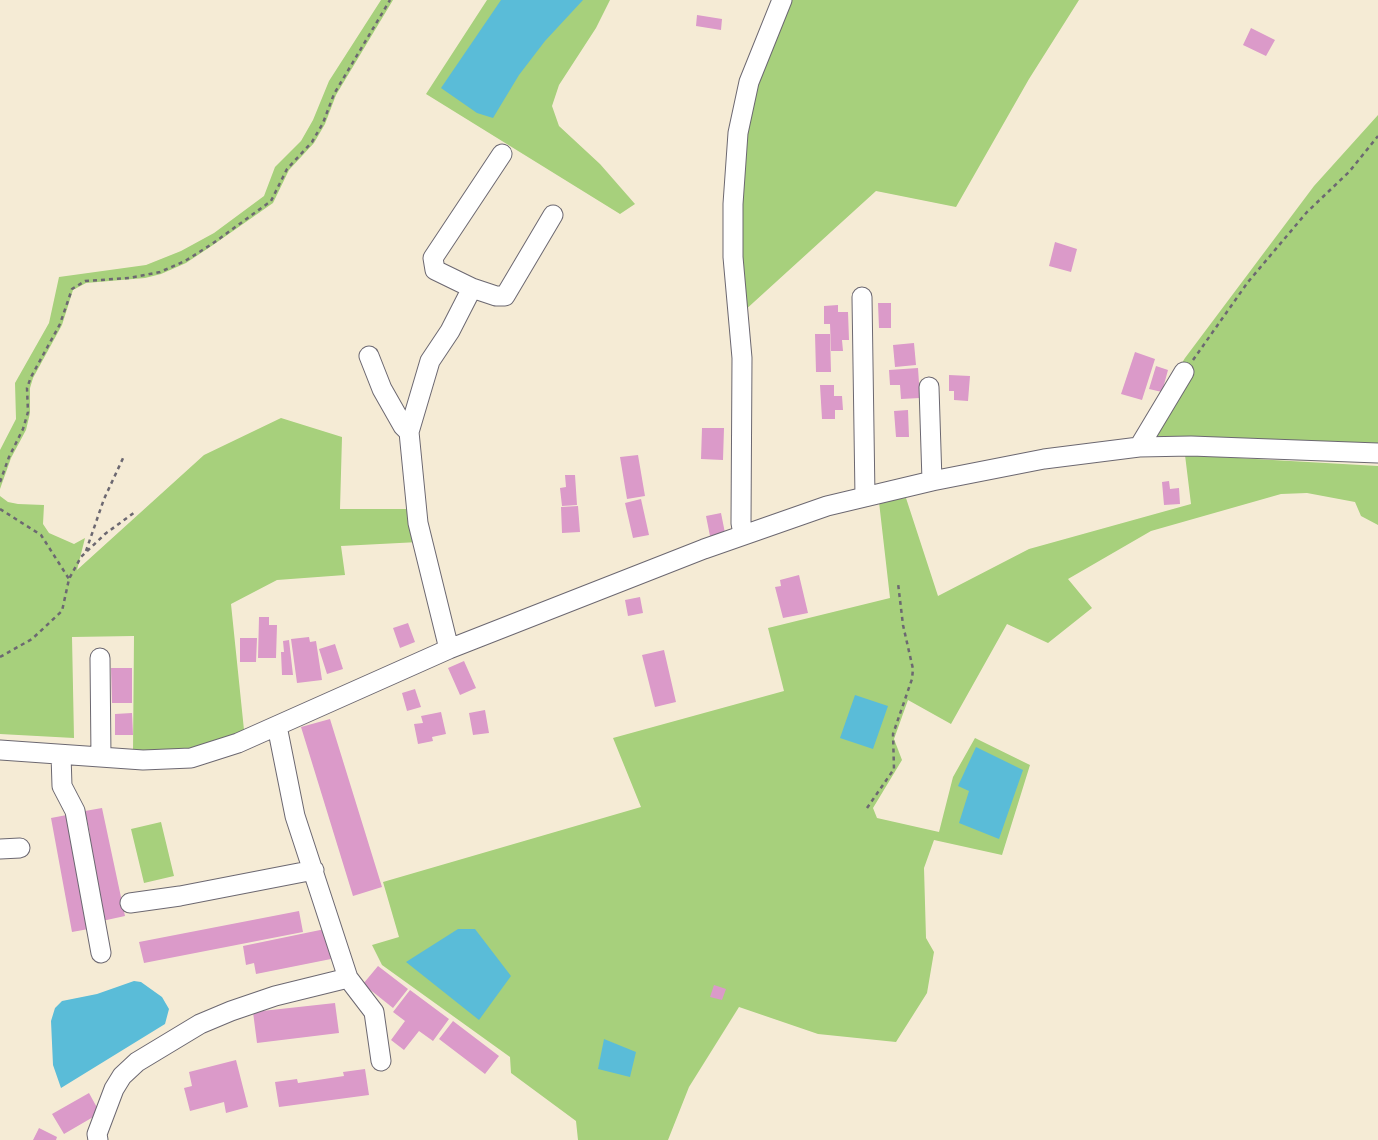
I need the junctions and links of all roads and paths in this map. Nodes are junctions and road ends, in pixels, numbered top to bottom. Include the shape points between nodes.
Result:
1 (390, 0) edge
2 (782, 0) edge
3 (1378, 136) edge
4 (502, 154) dead end
5 (553, 215) dead end
6 (472, 288) junction
7 (862, 298) dead end
8 (369, 356) dead end
9 (1184, 372) joint
10 (929, 387) dead end
11 (409, 432) junction
12 (1139, 447) junction
13 (1378, 453) edge
14 (124, 456) dead end
15 (932, 481) junction
16 (0, 482) edge
17 (865, 496) junction
18 (0, 509) edge
19 (135, 512) dead end
20 (744, 534) junction
21 (86, 552) junction
22 (69, 579) junction
23 (898, 582) dead end
24 (449, 650) junction
25 (0, 657) edge
26 (100, 658) dead end
27 (277, 726) junction
28 (0, 750) edge
29 (61, 755) junction
30 (101, 757) junction
31 (867, 808) dead end
32 (20, 848) dead end
33 (0, 849) edge
34 (314, 870) junction
35 (130, 903) dead end
36 (101, 954) dead end
37 (348, 978) junction
38 (382, 1061) dead end
39 (98, 1140) edge

1 - 16 path via 334,94 312,142 287,168 271,201 212,244 160,272 85,281 72,288 60,324 31,377 24,429
2 - 20 street via 748,82 738,133 733,257 742,358 741,523
3 - 9 path via 1248,282
4 - 6 street via 433,258 435,270
5 - 6 street via 505,296
6 - 11 street via 450,332 430,361
7 - 17 street
8 - 11 street via 382,389 402,426
9 - 12 street
10 - 15 street
11 - 24 street via 418,523
12 - 13 street
12 - 15 street via 1044,459
14 - 21 path via 104,499
15 - 17 street
17 - 20 street
18 - 22 path via 41,535
19 - 21 path
20 - 24 street
21 - 22 path
22 - 25 path via 62,611 32,639
23 - 31 path via 912,679 893,734 894,769
24 - 27 street
26 - 30 street
27 - 30 street via 192,758 144,760
27 - 34 street via 295,816
28 - 29 street
29 - 30 street
29 - 36 street via 62,786 75,811
32 - 33 street
34 - 35 street
34 - 37 street
37 - 38 street via 374,1012
37 - 39 street via 231,1011 200,1024 137,1062 114,1089 97,1134

